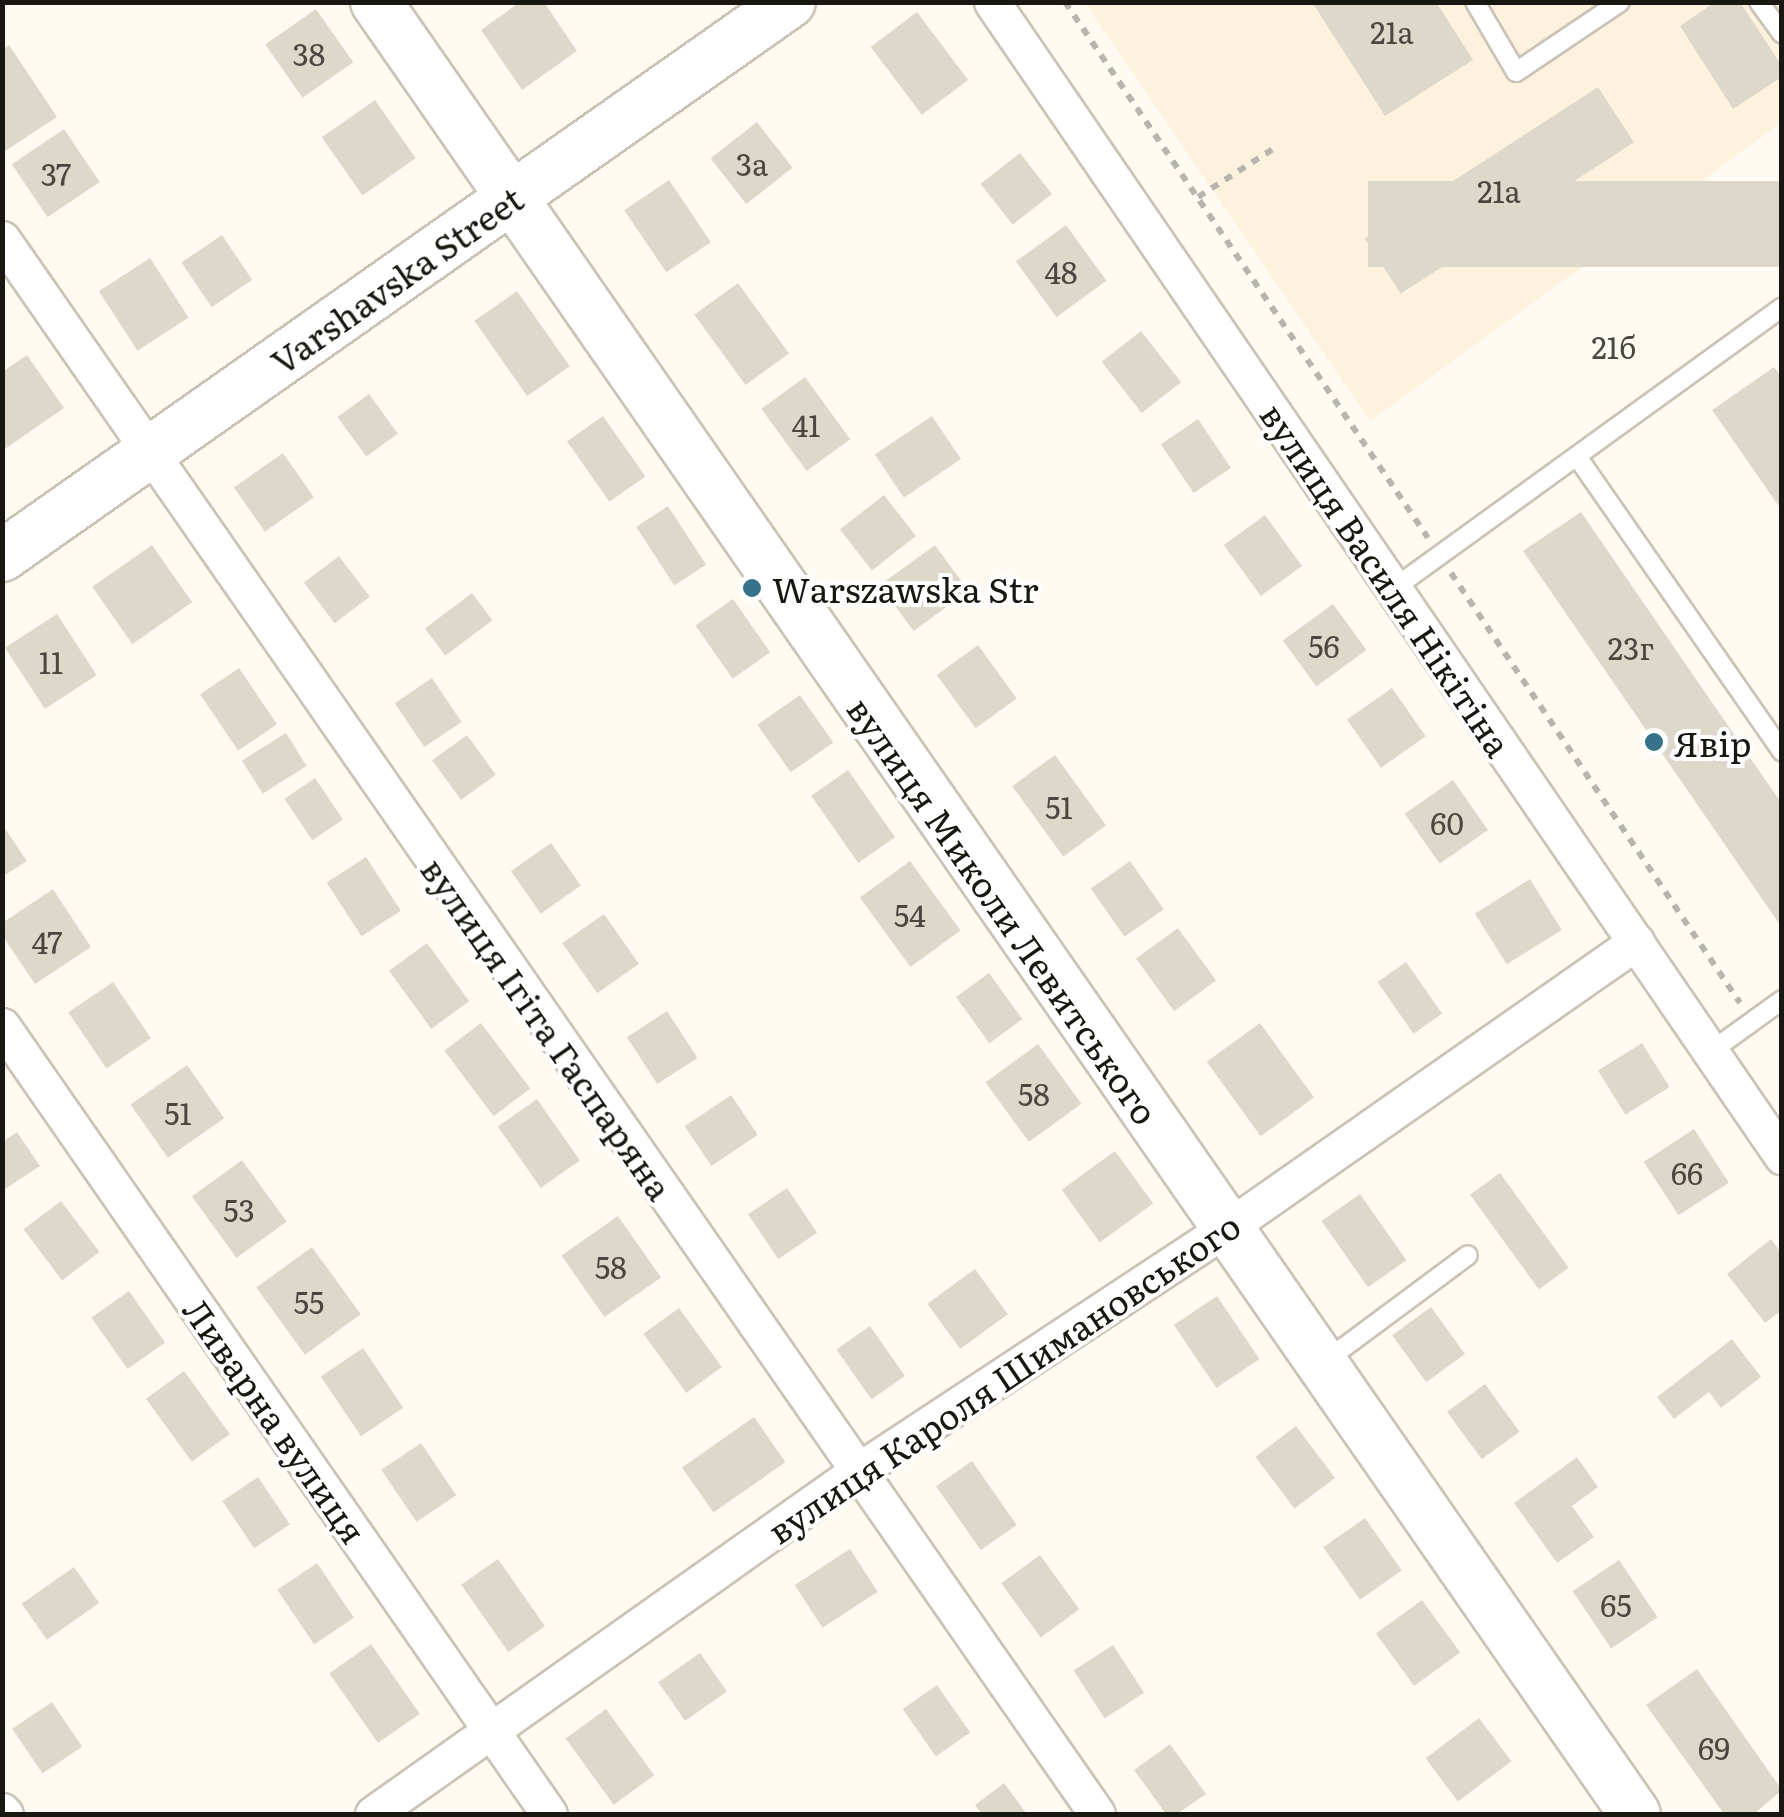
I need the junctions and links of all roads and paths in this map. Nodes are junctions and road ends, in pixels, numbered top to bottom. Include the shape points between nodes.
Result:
1 (376, 2) edge
2 (790, 2) edge
3 (992, 2) edge
4 (1065, 2) edge
5 (1474, 2) edge
6 (1620, 2) edge
7 (1759, 2) edge
8 (1782, 34) edge
9 (1273, 149) dead end
10 (511, 197) junction
11 (1198, 197) junction
12 (2, 239) edge
13 (1778, 317) edge
14 (150, 452) junction
15 (1578, 458) junction
16 (1439, 555) junction
17 (2, 556) edge
18 (1394, 589) junction
19 (1782, 752) edge
20 (1636, 942) junction
21 (1782, 1000) edge
22 (1752, 1020) junction
23 (2, 1026) edge
24 (1710, 1052) junction
25 (1782, 1156) edge
26 (1224, 1230) junction
27 (1468, 1255) dead end
28 (1319, 1365) junction
29 (855, 1473) junction
30 (489, 1729) junction
31 (373, 1814) edge
32 (549, 1814) edge
33 (1096, 1814) edge
34 (1635, 1814) edge

1 - 10 main road, вулиця Миколи Левитського
2 - 10 main road, Varshavska Street
3 - 18 street, вулиця Василя Нікітіна
4 - 11 path
5 - 6 lane via 1516,72
7 - 8 lane
9 - 11 path
10 - 14 main road, Varshavska Street
10 - 26 main road, вулиця Миколи Левитського
11 - 16 path
12 - 14 street, вулиця Ігіта Гаспаряна
13 - 15 lane
14 - 17 main road, Varshavska Street
14 - 29 street, вулиця Ігіта Гаспаряна
15 - 16 lane
15 - 19 lane
16 - 18 lane
16 - 22 path
18 - 20 street, вулиця Василя Нікітіна
20 - 24 street, вулиця Василя Нікітіна
20 - 26 street, вулиця Кароля Шимановського
21 - 22 lane
22 - 24 lane
23 - 30 street, Ливарна вулиця
24 - 25 street, вулиця Василя Нікітіна
26 - 28 main road, вулиця Миколи Левитського
26 - 29 street, вулиця Кароля Шимановського
27 - 28 lane
28 - 34 main road, вулиця Миколи Левитського
29 - 30 street, вулиця Кароля Шимановського
29 - 33 street, вулиця Ігіта Гаспаряна
30 - 31 street, вулиця Кароля Шимановського
30 - 32 street, Ливарна вулиця

